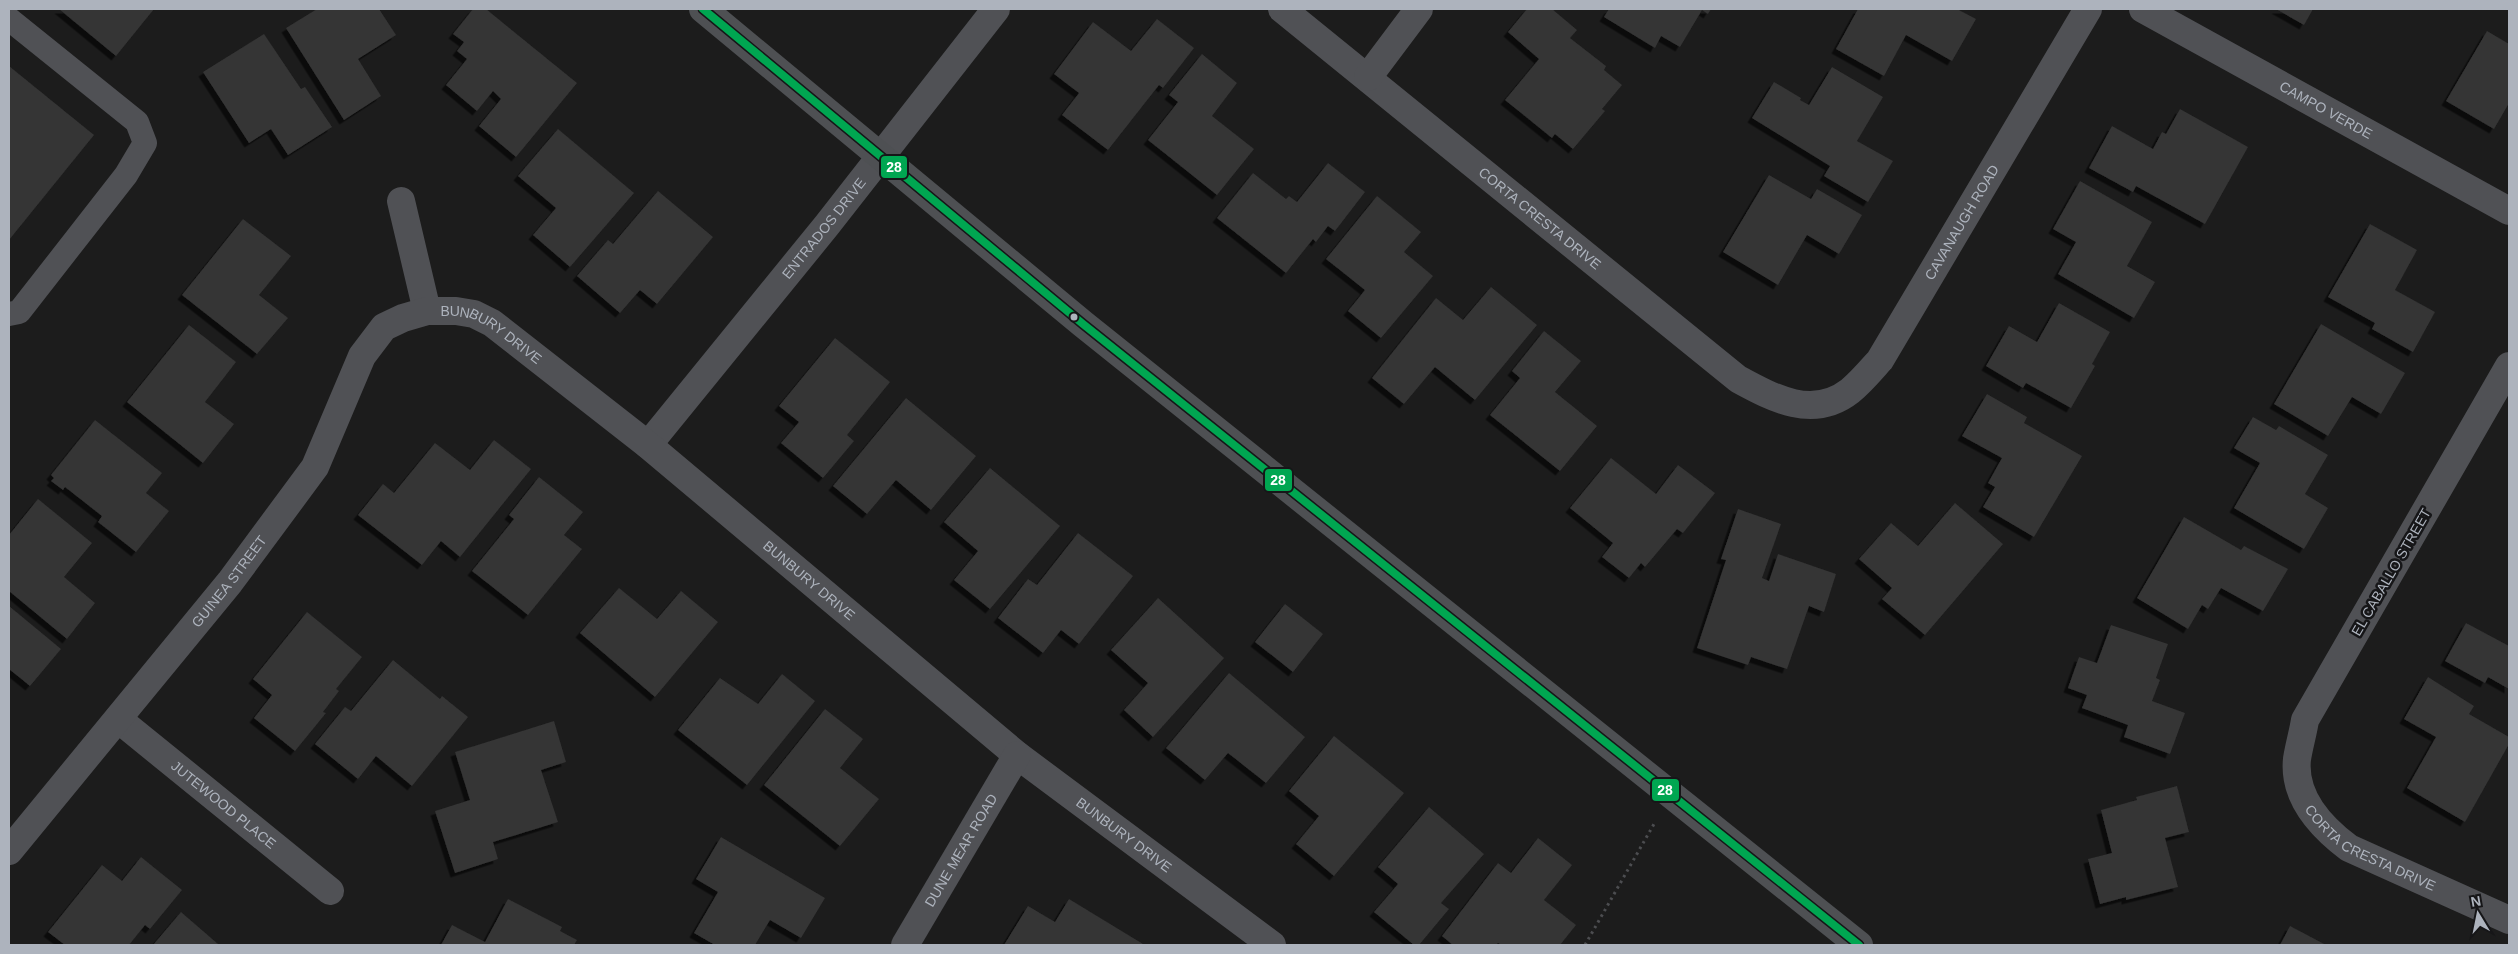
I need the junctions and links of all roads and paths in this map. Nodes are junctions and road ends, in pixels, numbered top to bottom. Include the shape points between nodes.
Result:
1 (703, 9) edge
2 (996, 9) edge
3 (1282, 9) edge
4 (1419, 9) edge
5 (2088, 9) edge
6 (2143, 9) edge
7 (9, 19) edge
8 (1368, 77) junction
9 (881, 155) junction
10 (401, 201) dead end
11 (2509, 212) edge
12 (427, 311) junction
13 (9, 314) edge
14 (2509, 366) edge
15 (1810, 406) joint
16 (648, 445) junction
17 (118, 720) junction
18 (1017, 755) junction
19 (2299, 786) joint
20 (1672, 794) junction
21 (9, 851) edge
22 (330, 891) dead end
23 (2509, 920) edge
24 (905, 945) edge
25 (1272, 945) edge
26 (1585, 945) edge
27 (1859, 945) edge

1 - 9 main road
2 - 9 street, ENTRADOS DRIVE
3 - 8 street, CORTA CRESTA DRIVE
4 - 8 street
5 - 15 street, CAVANAUGH ROAD via 1880,360 1850,391
6 - 11 street, CAMPO VERDE
7 - 13 lane via 137,122 145,143 126,175 19,312
8 - 15 street, CORTA CRESTA DRIVE via 1738,379 1790,404
9 - 16 street, ENTRADOS DRIVE via 828,225
9 - 20 main road via 1083,324
10 - 12 street, BUNBURY DRIVE
12 - 16 street, BUNBURY DRIVE via 456,310 492,322
12 - 17 street, GUINEA STREET via 384,327 362,356 316,467 230,582
14 - 19 street, EL CABALLO STREET via 2305,720 2297,760
16 - 18 street, BUNBURY DRIVE
17 - 21 street, GUINEA STREET
17 - 22 street, JUTEWOOD PLACE
18 - 24 street, DUNE MEAR ROAD
18 - 25 street, BUNBURY DRIVE
19 - 23 street, CORTA CRESTA DRIVE via 2312,813 2327,832 2349,848
20 - 26 path
20 - 27 main road

